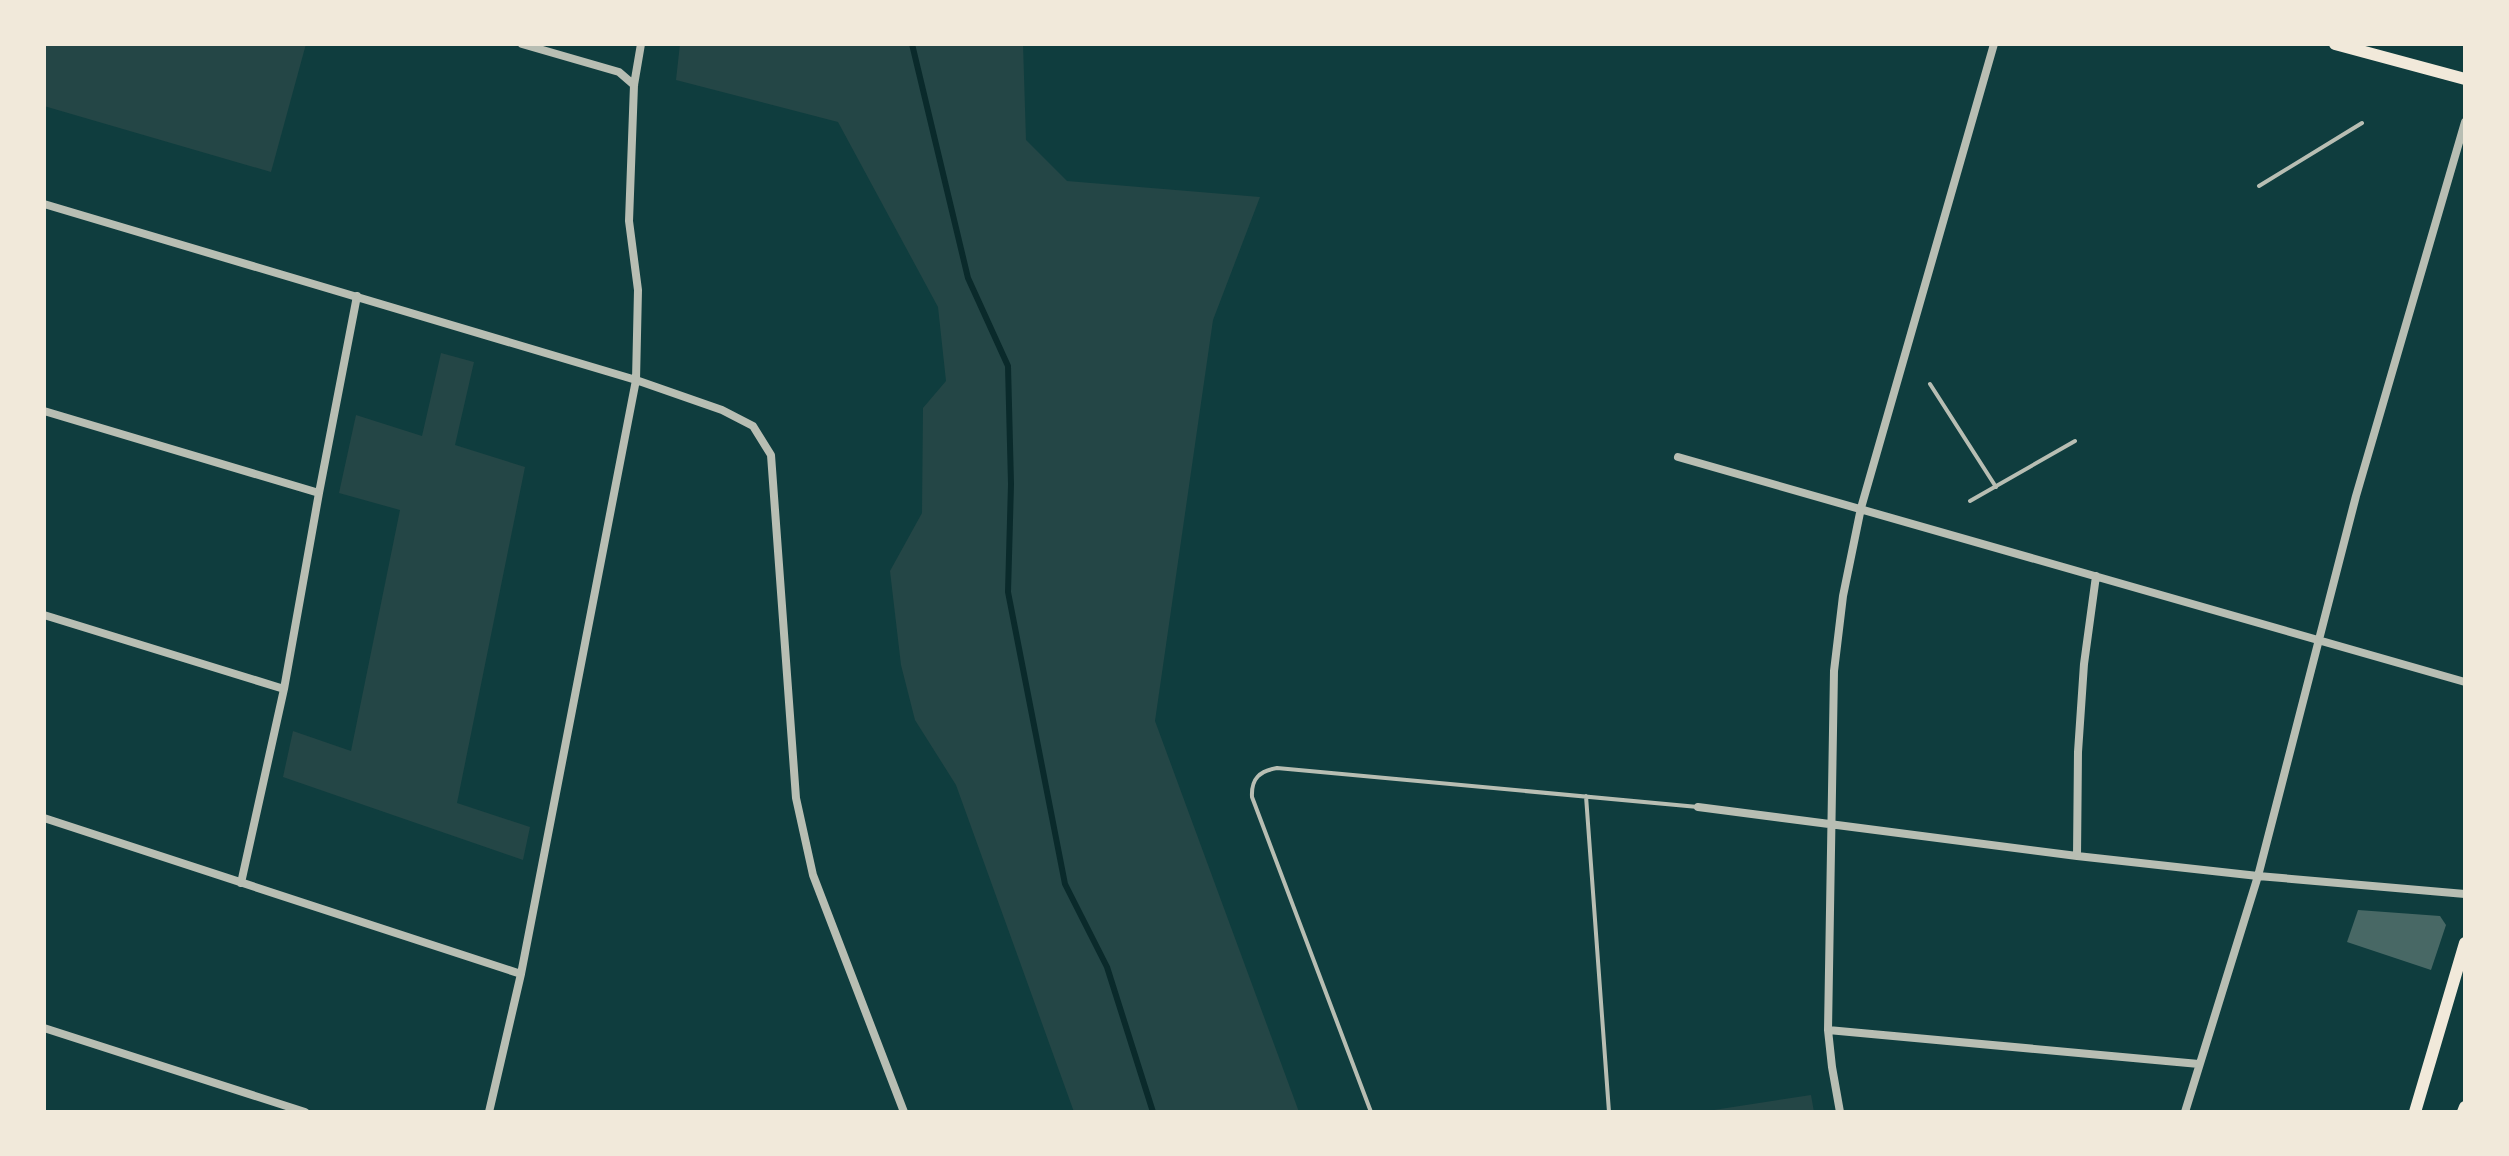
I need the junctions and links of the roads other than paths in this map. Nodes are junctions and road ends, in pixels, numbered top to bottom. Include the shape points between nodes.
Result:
1 (522, 44) edge
2 (641, 44) edge
3 (1994, 44) edge
4 (2335, 44) edge
5 (2465, 79) edge
6 (634, 85) junction
7 (2465, 122) edge
8 (2362, 123) dead end
9 (2259, 186) dead end
10 (44, 204) edge
11 (357, 296) junction
12 (636, 380) junction
13 (1930, 384) dead end
14 (44, 411) edge
15 (2075, 441) dead end
16 (1678, 457) dead end
17 (1996, 487) junction
18 (319, 493) junction
19 (1970, 501) dead end
20 (1861, 508) junction
21 (2096, 576) junction
22 (44, 615) edge
23 (2319, 640) junction
24 (2465, 682) edge
25 (284, 689) junction
26 (1586, 796) junction
27 (1698, 807) joint
28 (44, 818) edge
29 (1831, 824) junction
30 (2077, 856) junction
31 (2258, 876) junction
32 (241, 883) junction
33 (2465, 894) edge
34 (2465, 943) edge
35 (521, 974) junction
36 (44, 1028) edge
37 (1828, 1030) junction
38 (2435, 1045) junction
39 (2199, 1064) junction
40 (305, 1112) edge
41 (489, 1112) edge
42 (904, 1112) edge
43 (1371, 1112) edge
44 (1609, 1112) edge
45 (1840, 1112) edge
46 (2185, 1112) edge
47 (2415, 1112) edge
48 (2422, 1112) edge

1 - 6 street via 619,72
2 - 6 street
3 - 20 street
4 - 5 main road
6 - 12 street via 629,221 638,290
7 - 23 street
8 - 9 lane
10 - 11 street
11 - 12 street
11 - 18 street
12 - 35 street
12 - 42 street via 753,426 771,455 796,798 813,875
13 - 17 lane
14 - 18 street
15 - 17 lane
16 - 20 street
17 - 19 lane
18 - 25 street
20 - 21 street
20 - 29 street via 1834,671
21 - 23 street
21 - 30 street via 2078,752
22 - 25 street
23 - 24 street
23 - 31 street
25 - 32 street
26 - 27 lane
26 - 43 lane via 1277,768 1254,779 1252,797
26 - 44 lane
27 - 29 street
28 - 32 street
29 - 30 street
29 - 37 street
30 - 31 street
31 - 33 street
31 - 39 street
32 - 35 street
34 - 38 main road
35 - 41 street
36 - 40 street
37 - 39 street
37 - 45 street
38 - 47 main road
38 - 48 main road
39 - 46 street

